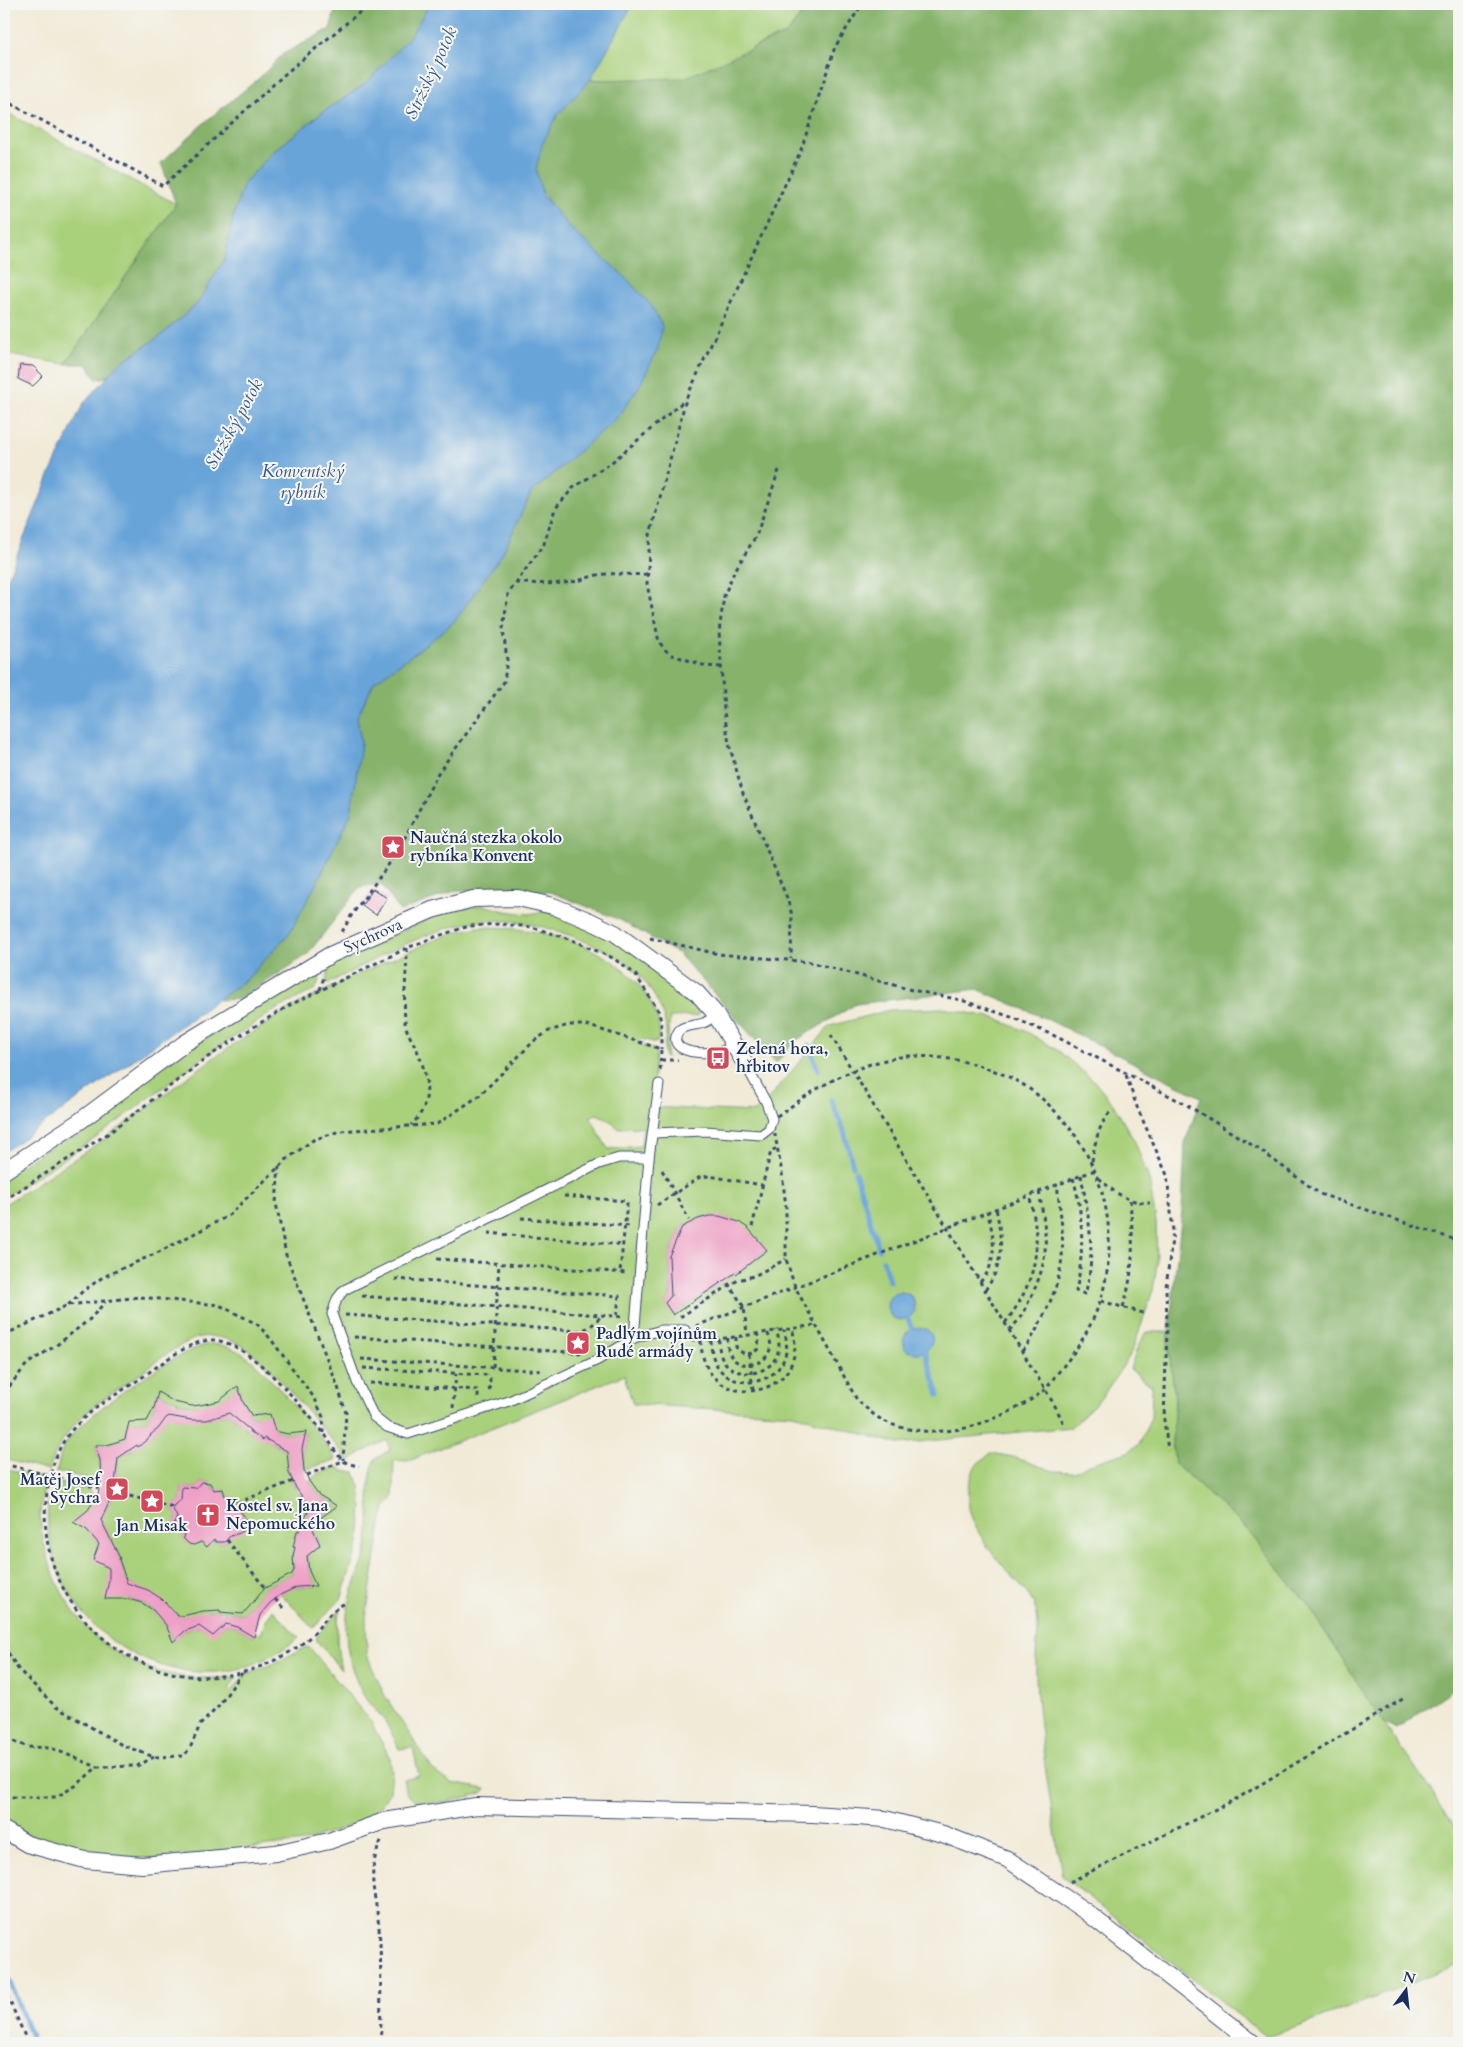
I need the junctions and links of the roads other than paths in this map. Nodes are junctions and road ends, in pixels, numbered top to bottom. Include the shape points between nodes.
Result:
1 (714, 1012) junction
2 (734, 1045) junction
3 (743, 1060) joint
4 (659, 1084) dead end
5 (653, 1133) junction
6 (649, 1158) junction
7 (4, 1171) edge
8 (685, 1330) road end
9 (634, 1338) junction
10 (4, 1830) edge
11 (1253, 2043) edge

1 - 2 street, Sychrova
1 - 2 lane via 705,1023 680,1029 676,1039 679,1046 685,1051 701,1053 728,1050
1 - 7 street, Sychrova via 697,993 615,933 553,906 518,898 473,899 432,910 330,955 185,1043 80,1121
2 - 3 street, Sychrova
3 - 5 lane via 766,1102 772,1119 769,1129 761,1135 705,1131
4 - 5 lane
5 - 6 lane
6 - 9 lane
6 - 9 lane via 619,1158 599,1164 493,1215 344,1290 332,1314 374,1417 387,1427 408,1434 509,1401 593,1363
8 - 9 lane via 661,1330
10 - 11 street via 27,1844 85,1860 142,1865 276,1853 329,1841 384,1821 476,1806 885,1818 943,1834 1007,1859 1085,1911

